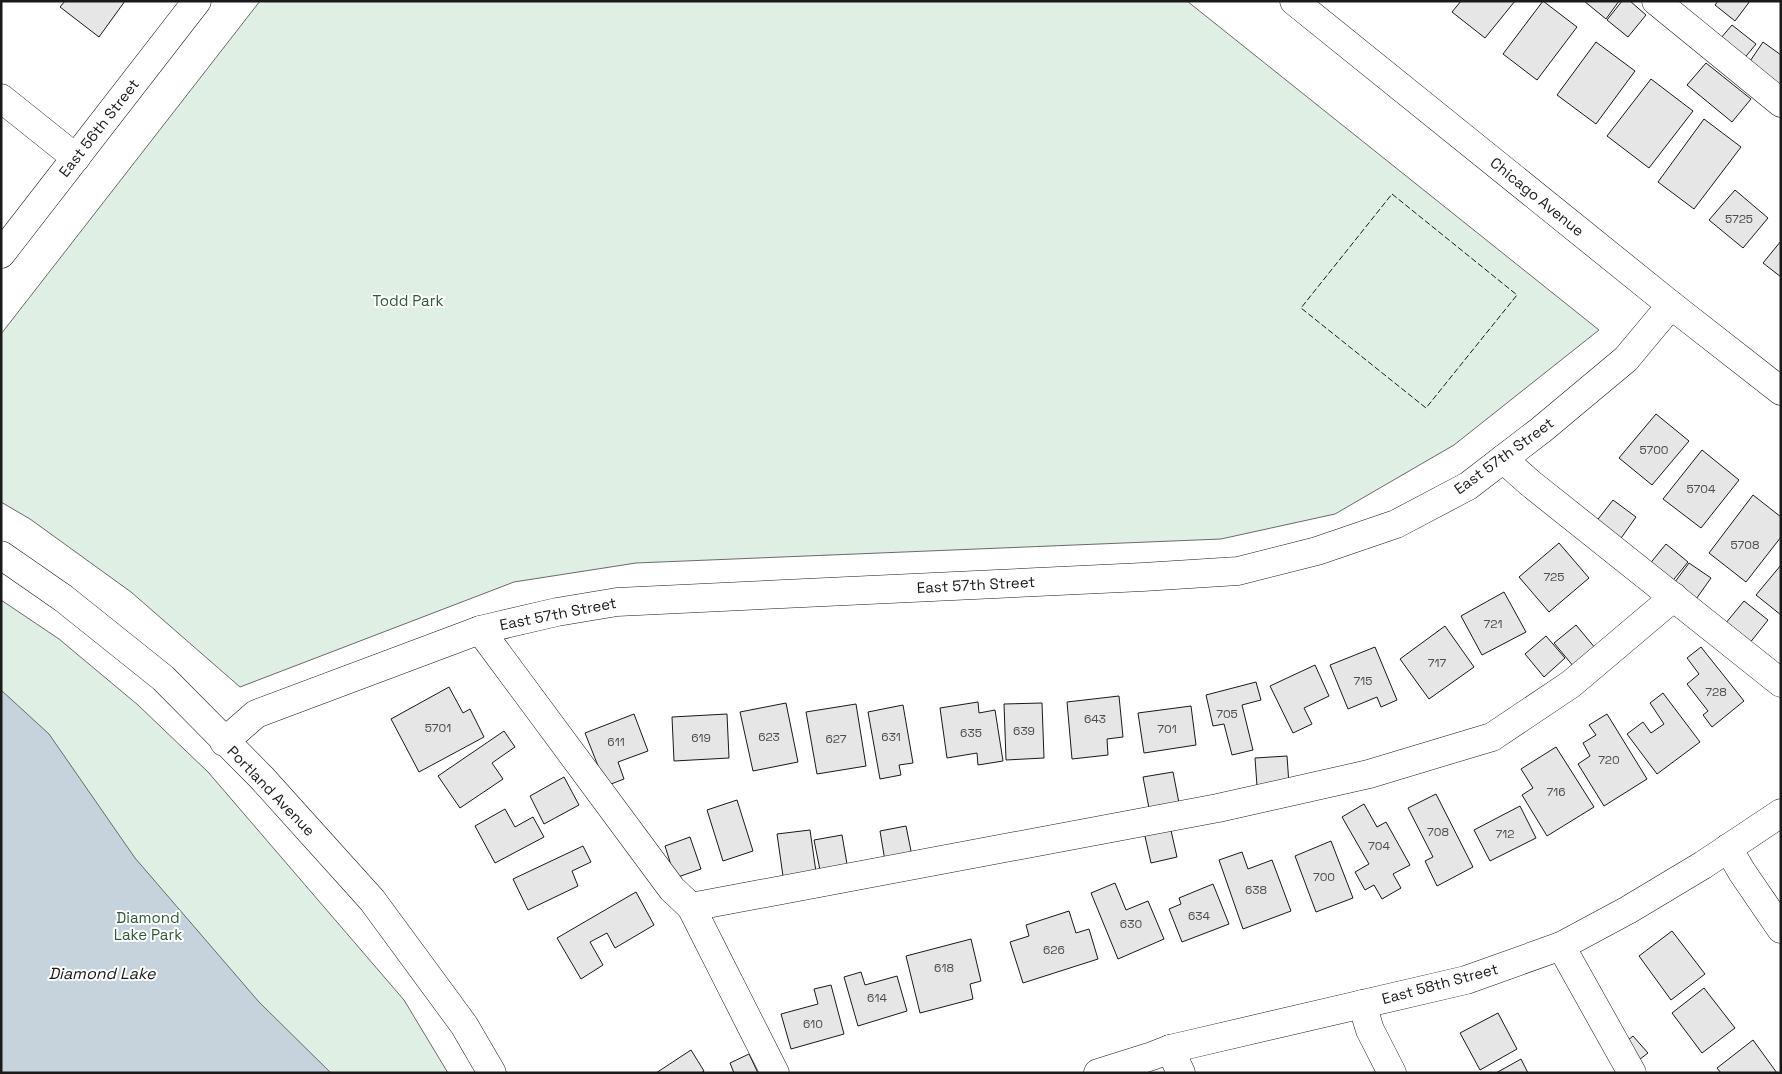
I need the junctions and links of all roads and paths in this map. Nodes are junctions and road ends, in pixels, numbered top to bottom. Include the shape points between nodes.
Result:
1 (197, 1) edge
2 (1656, 1) edge
3 (1311, 6) edge
4 (1, 98) edge
5 (1781, 103) edge
6 (76, 158) junction
7 (1, 254) edge
8 (1671, 305) junction
9 (1781, 391) edge
10 (1503, 459) junction
11 (1, 555) edge
12 (1674, 597) junction
13 (480, 630) junction
14 (1781, 682) edge
15 (224, 742) junction
16 (1781, 813) edge
17 (1728, 848) junction
18 (691, 907) junction
19 (1781, 929) edge
20 (1561, 946) junction
21 (1362, 1004) junction
22 (1175, 1061) edge
23 (492, 1073) edge
24 (775, 1073) edge
25 (1098, 1073) edge
26 (1392, 1073) edge
27 (1632, 1073) edge

1 - 6 street, East 56th Street
2 - 5 street
3 - 8 street, Chicago Avenue
4 - 6 street
6 - 7 street, East 56th Street
8 - 9 street, Chicago Avenue
8 - 10 street, East 57th Street via 1626,358
10 - 12 street
10 - 13 street, East 57th Street via 1468,486 1396,524 1317,552 1238,571 617,602
11 - 15 street, Portland Avenue via 64,598 163,678
12 - 14 street
12 - 18 street via 1571,684 1492,737 1369,774 1218,808
13 - 15 street, East 57th Street via 256,714
13 - 18 street via 672,889
15 - 23 street, Portland Avenue via 262,778 372,900 464,1025
16 - 17 street, East 58th Street
17 - 19 street
17 - 20 street, East 58th Street via 1628,910
18 - 24 street
20 - 21 street, East 58th Street via 1466,980
20 - 27 street
21 - 22 street, East 58th Street
21 - 26 street via 1370,1030
22 - 25 street, East 58th Street via 1152,1056

